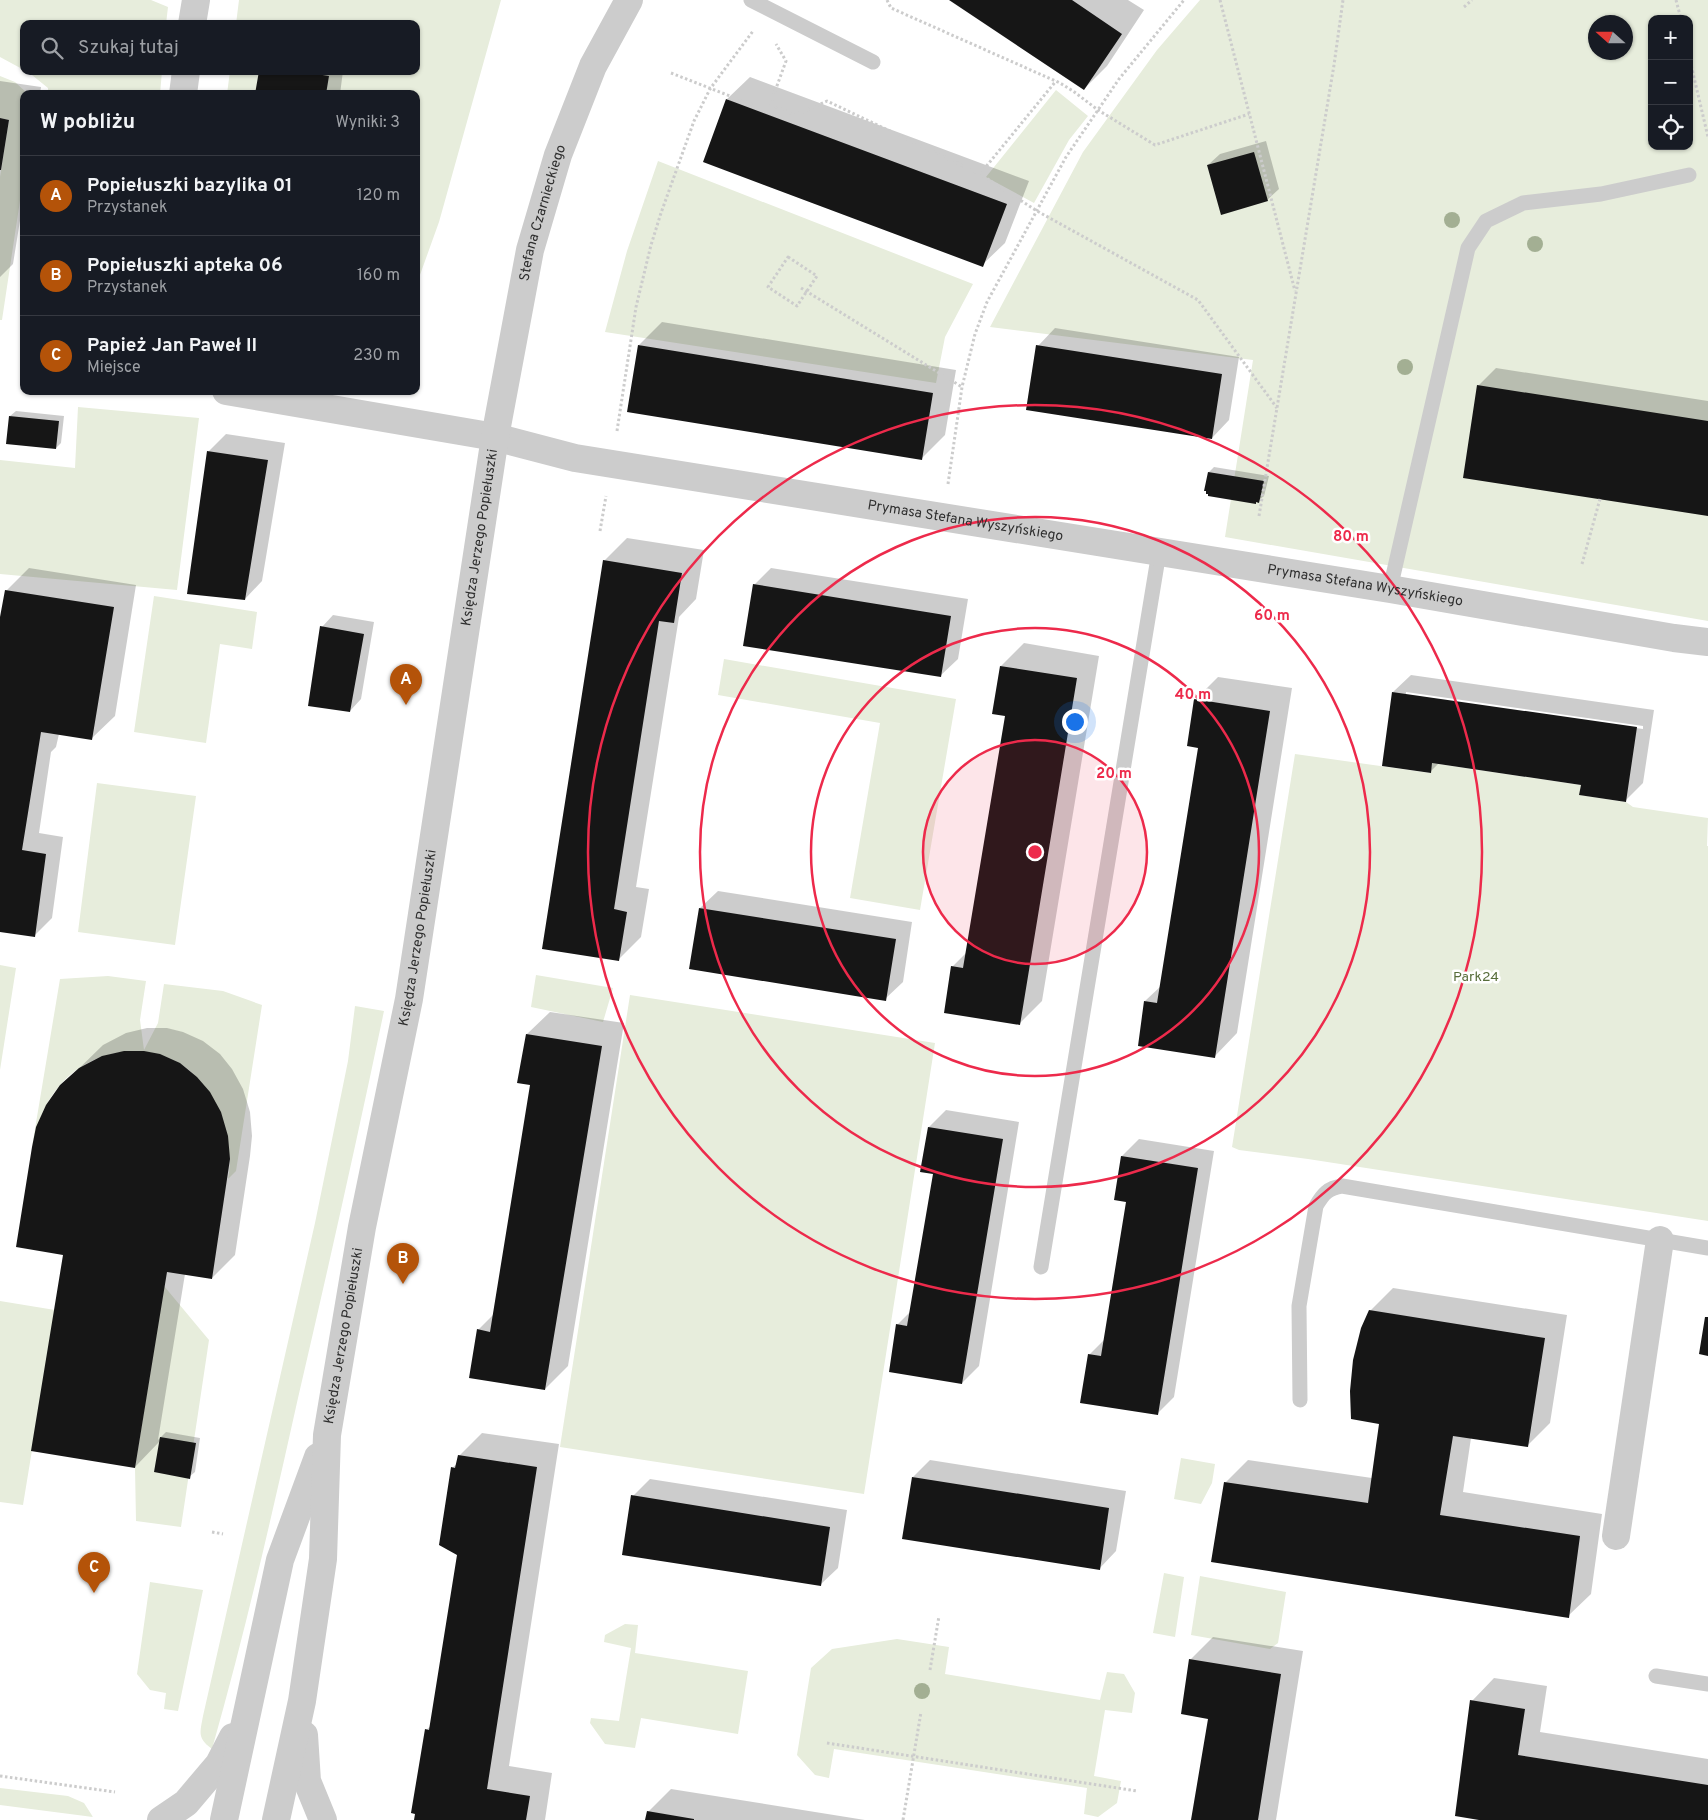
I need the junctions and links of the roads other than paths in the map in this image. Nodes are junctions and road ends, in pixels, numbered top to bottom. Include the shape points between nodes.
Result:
1 (196, 0) edge
2 (629, 0) edge
3 (750, 0) edge
4 (193, 20) edge
5 (873, 62) dead end
6 (185, 75) edge
7 (183, 90) edge
8 (1689, 175) dead end
9 (249, 395) edge
10 (495, 437) junction
11 (1159, 552) junction
12 (1390, 590) junction
13 (1708, 642) edge
14 (1660, 1240) junction
15 (1708, 1248) edge
16 (1041, 1267) dead end
17 (1300, 1400) dead end
18 (327, 1435) junction
19 (1616, 1536) dead end
20 (1656, 1676) dead end
21 (1708, 1684) edge
22 (302, 1701) junction
23 (247, 1711) junction
24 (161, 1820) edge
25 (224, 1820) edge
26 (276, 1820) edge
27 (323, 1820) edge

1 - 4 street
2 - 10 street, Stefana Czarnieckiego via 593,66 558,155 530,250
3 - 5 lane via 766,14
6 - 7 street
8 - 12 lane via 1601,194 1523,202 1486,221 1468,248
9 - 10 street, Prymasa Stefana Wyszyńskiego
10 - 11 street, Prymasa Stefana Wyszyńskiego via 575,458
10 - 18 street, Księdza Jerzego Popiełuszki via 409,999 362,1227
11 - 12 street, Prymasa Stefana Wyszyńskiego
11 - 16 lane
12 - 13 street, Prymasa Stefana Wyszyńskiego
14 - 15 lane
14 - 17 lane via 1342,1186 1332,1188 1322,1195 1316,1206 1301,1292
14 - 19 street
18 - 22 street, Księdza Jerzego Popiełuszki via 323,1559
18 - 23 street, Księdza Jerzego Popiełuszki via 280,1560
20 - 21 lane
22 - 26 street, Księdza Jerzego Popiełuszki
22 - 27 street via 307,1781
23 - 24 street via 219,1764 186,1803
23 - 25 street, Księdza Jerzego Popiełuszki

